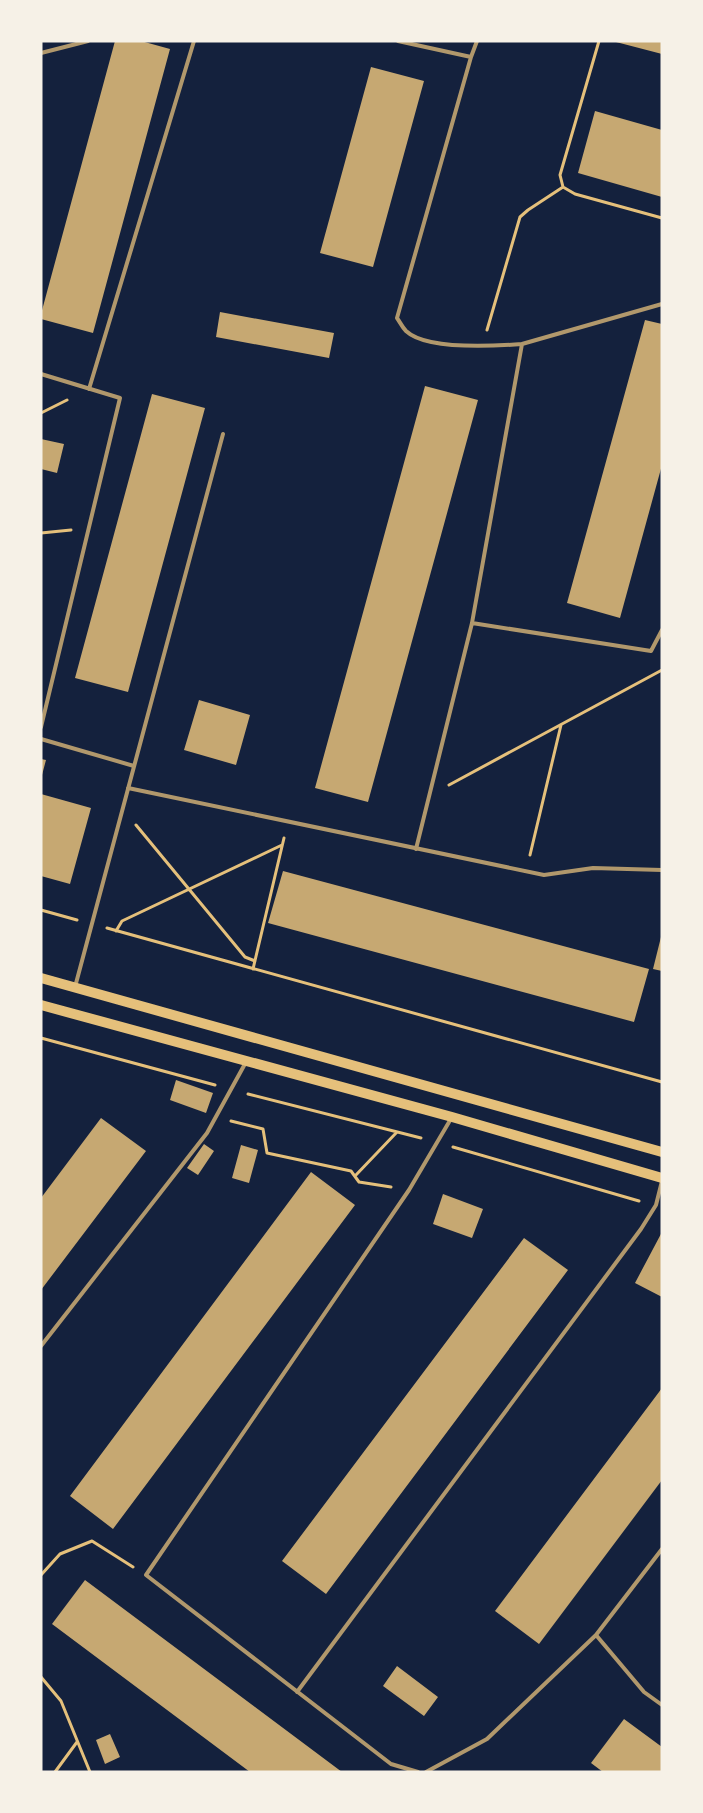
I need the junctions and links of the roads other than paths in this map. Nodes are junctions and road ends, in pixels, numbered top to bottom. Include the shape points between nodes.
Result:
1 (88, 41) edge
2 (194, 41) edge
3 (398, 41) edge
4 (477, 41) edge
5 (41, 54) edge
6 (471, 57) junction
7 (662, 304) edge
8 (522, 344) junction
9 (41, 374) edge
10 (89, 389) junction
11 (223, 434) dead end
12 (472, 623) junction
13 (662, 630) edge
14 (41, 727) edge
15 (41, 739) edge
16 (134, 766) junction
17 (128, 788) junction
18 (416, 849) junction
19 (662, 870) edge
20 (41, 978) edge
21 (75, 987) junction
22 (41, 1005) edge
23 (246, 1062) junction
24 (452, 1117) junction
25 (662, 1152) edge
26 (662, 1180) edge
27 (41, 1346) edge
28 (662, 1549) edge
29 (596, 1634) junction
30 (297, 1692) junction
31 (662, 1705) edge
32 (418, 1772) edge
33 (426, 1772) edge

1 - 5 lane
2 - 10 lane
3 - 6 lane
4 - 6 lane
6 - 8 lane via 397,318 407,332 425,341 482,347
7 - 8 lane
8 - 12 lane
9 - 10 lane
10 - 14 lane via 120,398
11 - 16 lane
12 - 13 lane via 651,651
12 - 18 lane
15 - 16 lane
16 - 17 lane
17 - 18 lane
17 - 21 lane
18 - 19 lane via 544,875 593,868
20 - 21 main road
21 - 25 main road
22 - 23 main road
23 - 24 main road
23 - 27 lane via 207,1133
24 - 26 main road
24 - 30 lane via 408,1190 146,1575
26 - 30 lane via 656,1205 629,1245
28 - 29 lane
29 - 31 lane via 644,1692
29 - 33 lane via 487,1738
30 - 32 lane via 391,1764

